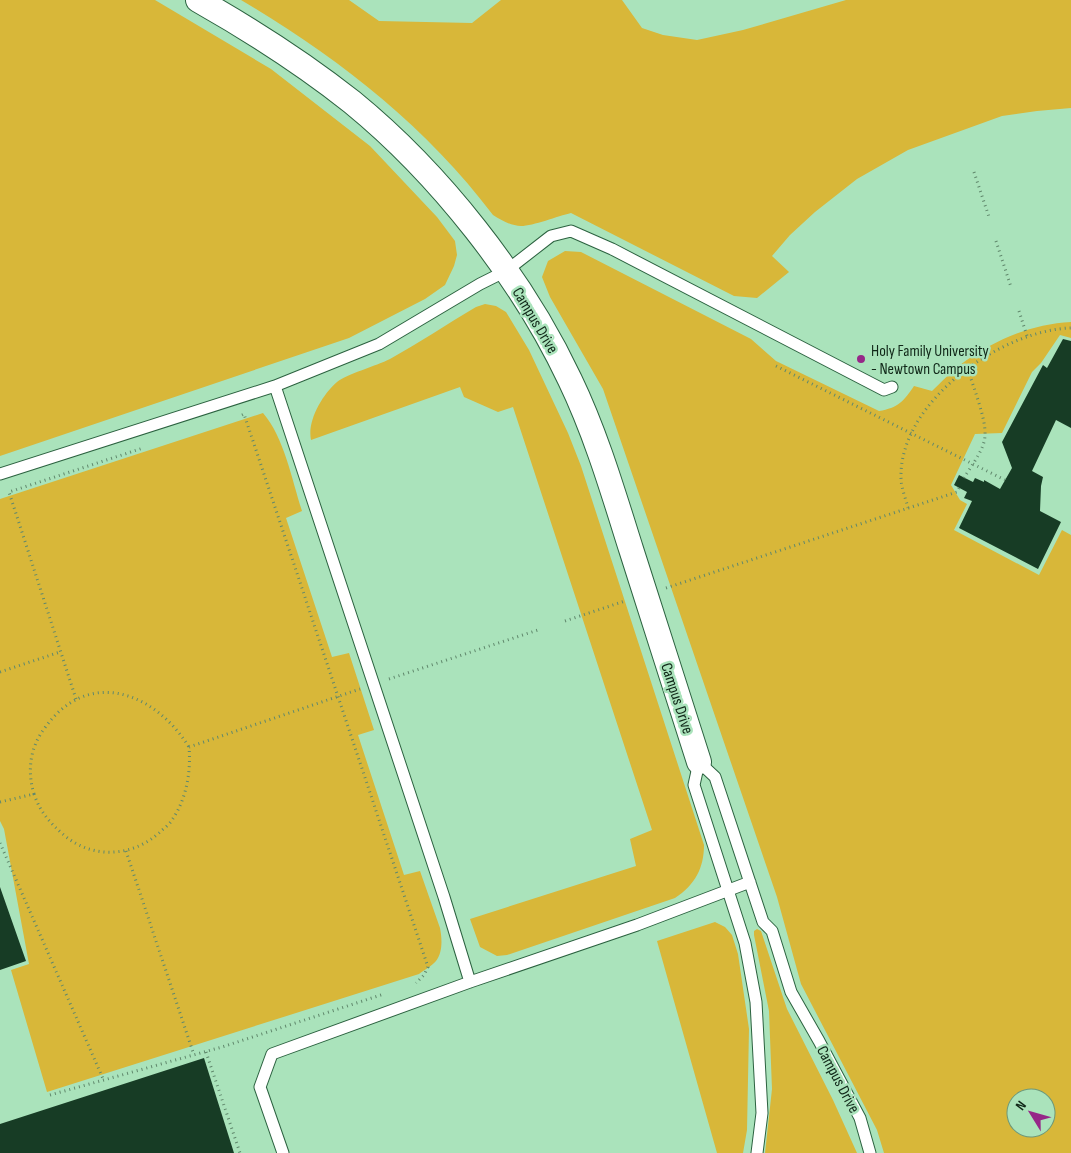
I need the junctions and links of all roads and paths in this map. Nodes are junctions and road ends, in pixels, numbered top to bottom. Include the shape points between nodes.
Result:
1 (198, 0) edge
2 (974, 172) dead end
3 (989, 217) dead end
4 (996, 241) dead end
5 (506, 271) junction
6 (1012, 287) dead end
7 (1019, 311) dead end
8 (1071, 328) edge
9 (1027, 336) junction
10 (776, 366) dead end
11 (968, 369) junction
12 (275, 386) junction
13 (892, 387) dead end
14 (235, 417) dead end
15 (911, 434) junction
16 (150, 445) dead end
17 (972, 465) junction
18 (0, 474) edge
19 (964, 478) dead end
20 (1005, 480) dead end
21 (959, 488) dead end
22 (908, 508) junction
23 (664, 589) dead end
24 (628, 600) dead end
25 (565, 620) dead end
26 (541, 629) dead end
27 (60, 652) junction
28 (0, 672) edge
29 (389, 679) dead end
30 (361, 689) dead end
31 (338, 696) junction
32 (76, 699) junction
33 (189, 747) junction
34 (699, 762) junction
35 (34, 794) junction
36 (0, 802) edge
37 (0, 843) edge
38 (126, 851) junction
39 (750, 882) junction
40 (728, 890) junction
41 (470, 982) junction
42 (408, 986) dead end
43 (389, 992) dead end
44 (206, 1052) junction
45 (194, 1055) junction
46 (104, 1081) junction
47 (50, 1095) dead end
48 (240, 1153) edge
49 (282, 1153) edge
50 (756, 1153) edge
51 (870, 1153) edge

1 - 5 street, Campus Drive via 287,55 384,130 465,217
2 - 3 path
4 - 6 path
5 - 12 lane via 379,344
5 - 13 lane via 550,236 572,231 884,390
5 - 34 street, Campus Drive via 570,379 598,443
7 - 9 path
8 - 9 path
9 - 11 path via 992,352
10 - 15 path
11 - 15 path via 941,391
11 - 17 path via 985,436
12 - 18 lane
12 - 41 lane
14 - 31 path via 244,414
15 - 17 path
15 - 22 path via 903,456 901,480
16 - 27 path via 9,492
17 - 19 path
17 - 20 path
21 - 22 path via 957,492
22 - 23 path
24 - 25 path
26 - 29 path
27 - 28 path
27 - 32 path
30 - 31 path
31 - 33 path
31 - 42 path via 428,967 417,983
32 - 33 path via 106,693 136,698 173,724
32 - 35 path via 56,713 38,737 29,768
33 - 38 path via 189,776 172,820 148,842
34 - 39 lane, Campus Drive via 715,777
34 - 40 lane, Campus Drive via 694,785
35 - 36 path
35 - 38 path via 47,820 71,841 97,852
37 - 46 path
38 - 45 path
39 - 40 lane
39 - 51 lane, Campus Drive via 763,922 772,931 791,992 860,1118
40 - 41 lane
40 - 50 lane, Campus Drive via 746,943 756,1002 762,1113
41 - 49 lane via 272,1054 260,1087
43 - 44 path
44 - 45 path
44 - 48 path
45 - 46 path
46 - 47 path

